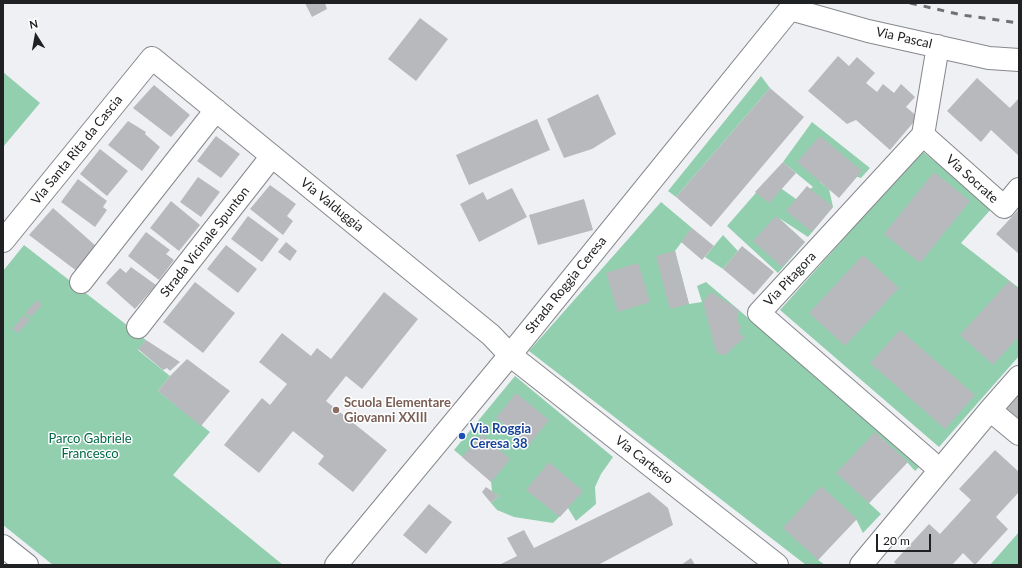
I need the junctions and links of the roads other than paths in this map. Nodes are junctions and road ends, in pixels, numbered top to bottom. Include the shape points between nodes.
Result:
1 (792, 6) edge
2 (938, 46) junction
3 (152, 58) joint
4 (1019, 60) edge
5 (216, 110) junction
6 (923, 135) junction
7 (272, 156) junction
8 (1019, 189) edge
9 (3, 241) edge
10 (81, 282) dead end
11 (138, 327) dead end
12 (510, 355) junction
13 (1019, 377) edge
14 (990, 410) junction
15 (1019, 434) edge
16 (940, 470) junction
17 (3, 546) edge
18 (27, 565) edge
19 (336, 565) edge
20 (777, 565) edge
21 (860, 565) edge

1 - 2 street, Via Pascal via 868,31
1 - 12 street, Strada Roggia Ceresa
2 - 4 street, Via Pascal via 989,58
2 - 6 street
3 - 5 street, Via Valduggia
3 - 9 street, Via Santa Rita da Cascia
5 - 7 street, Via Valduggia
5 - 10 street
6 - 8 street, Via Socrate via 1004,206
6 - 16 street, Via Pitagora via 759,313
7 - 11 street, Strada Vicinale Spunton
7 - 12 street, Via Valduggia via 491,335
12 - 19 street, Strada Roggia Ceresa
12 - 20 street, Via Cartesio
13 - 14 street
14 - 15 street
14 - 16 street
16 - 21 street
17 - 18 street

